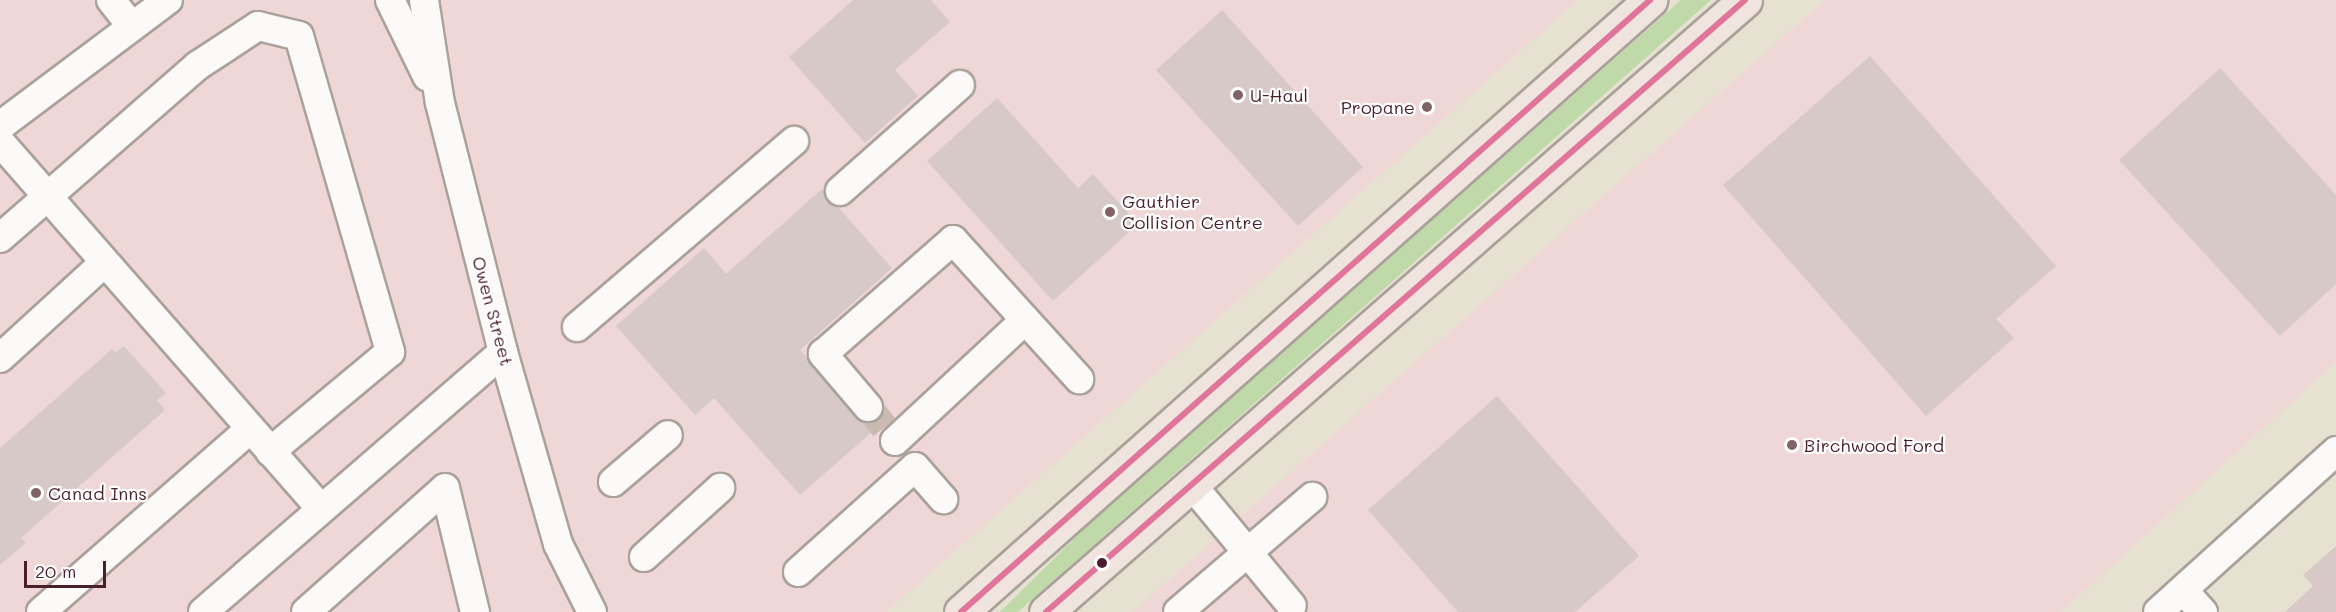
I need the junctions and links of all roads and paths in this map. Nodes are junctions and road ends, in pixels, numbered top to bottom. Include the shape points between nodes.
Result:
1 (111, 0) edge
2 (168, 0) edge
3 (390, 0) edge
4 (424, 0) edge
5 (1650, 0) edge
6 (1746, 0) edge
7 (131, 26) junction
8 (960, 86) dead end
9 (440, 103) junction
10 (0, 126) edge
11 (794, 141) dead end
12 (0, 142) edge
13 (840, 191) dead end
14 (45, 197) junction
15 (0, 238) edge
16 (104, 263) junction
17 (1025, 320) junction
18 (577, 327) dead end
19 (503, 352) junction
20 (0, 358) edge
21 (1079, 379) dead end
22 (882, 425) junction
23 (250, 429) junction
24 (668, 435) dead end
25 (2336, 451) edge
26 (270, 452) junction
27 (915, 467) junction
28 (613, 482) dead end
29 (1191, 484) junction
30 (720, 488) dead end
31 (1312, 497) dead end
32 (943, 499) dead end
33 (320, 508) junction
34 (1249, 552) junction
35 (644, 556) dead end
36 (798, 572) dead end
37 (2183, 590) junction
38 (50, 609) edge
39 (1291, 610) edge
40 (203, 612) edge
41 (306, 612) edge
42 (475, 612) edge
43 (592, 612) edge
44 (961, 612) edge
45 (1046, 612) edge
46 (1178, 612) edge
47 (2158, 612) edge
48 (2203, 612) edge

1 - 7 street
2 - 7 street
3 - 9 street
4 - 9 street, Owen Street
5 - 44 main road
6 - 29 main road
7 - 10 street
8 - 13 street
9 - 19 street, Owen Street
11 - 18 street
12 - 14 street
14 - 15 street
14 - 16 street
14 - 26 street via 197,66 258,26 299,36 390,352
16 - 20 street
16 - 23 street
17 - 21 street
17 - 22 street
17 - 22 street via 952,240 823,354
19 - 33 street
19 - 43 street, Owen Street via 558,544
22 - 27 street
23 - 26 street
23 - 38 street
24 - 28 street
25 - 37 street
26 - 33 street
27 - 32 street
27 - 36 street
29 - 34 street
29 - 45 main road
30 - 35 street
31 - 34 street
33 - 40 street
34 - 39 street
34 - 46 street
37 - 47 street
37 - 48 street
41 - 42 street via 445,488

